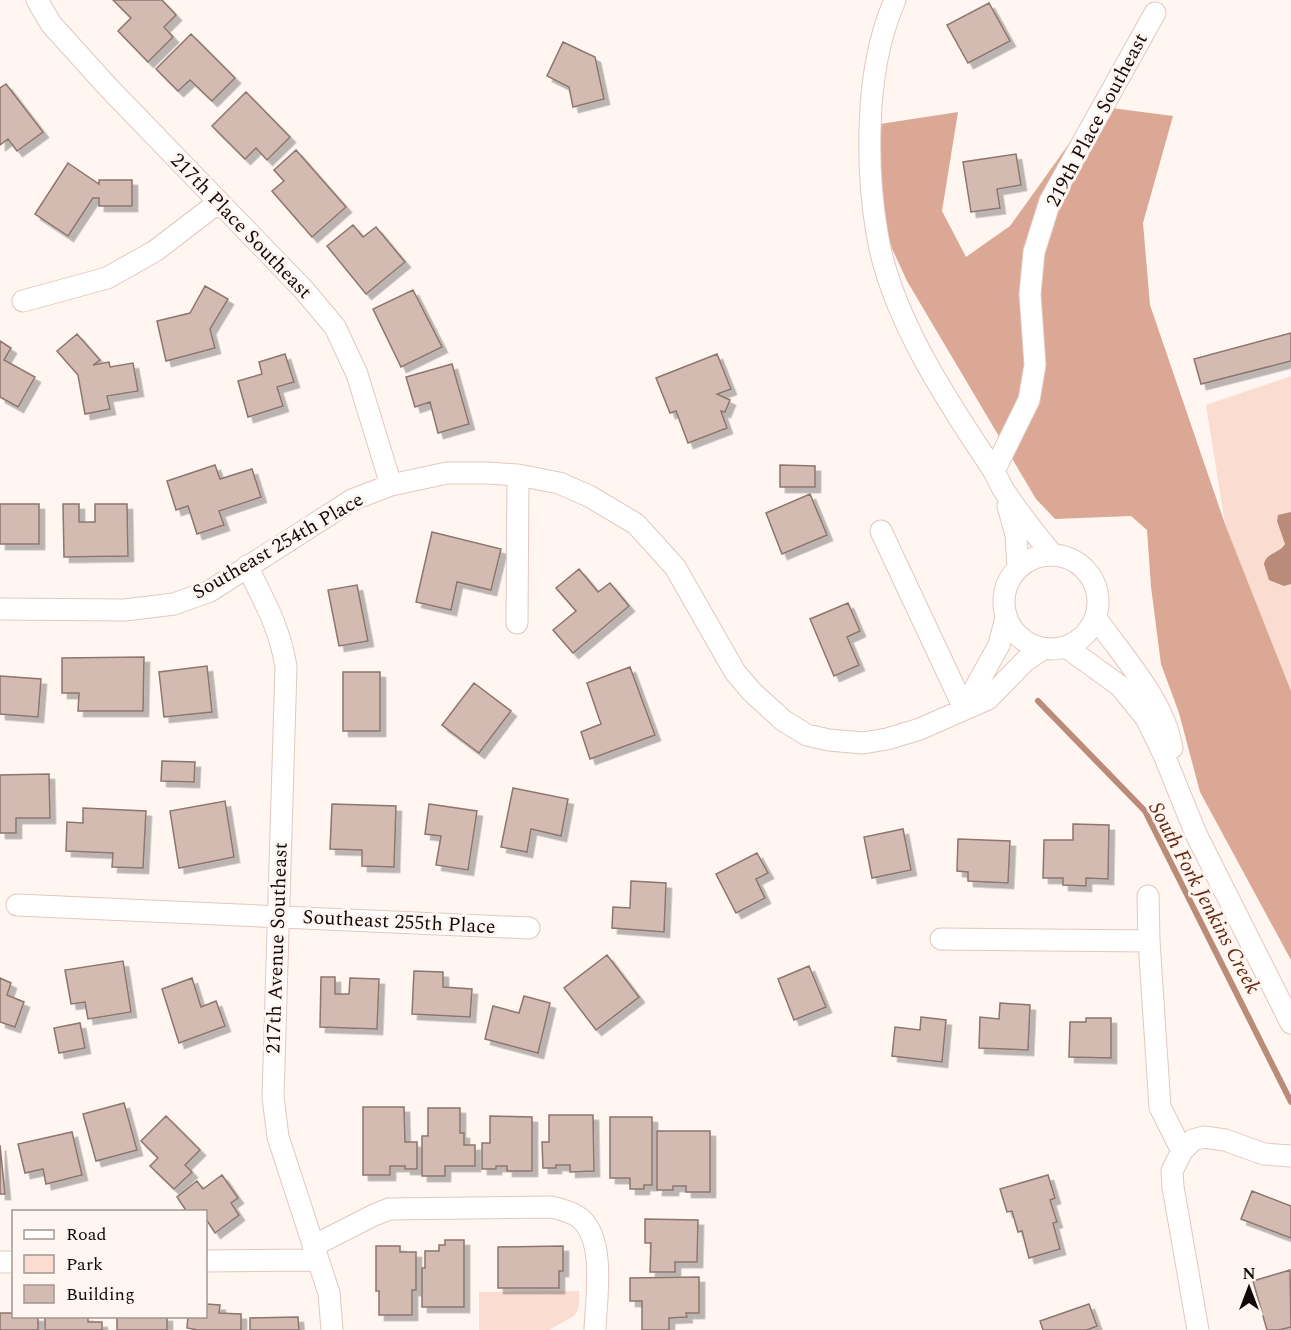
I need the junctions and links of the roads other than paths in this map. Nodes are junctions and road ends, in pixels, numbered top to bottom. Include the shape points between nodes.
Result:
1 (38, 0) edge
2 (895, 0) edge
3 (1155, 13) dead end
4 (219, 202) junction
5 (23, 301) dead end
6 (518, 475) junction
7 (998, 480) junction
8 (390, 485) junction
9 (881, 531) dead end
10 (1053, 555) junction
11 (247, 566) junction
12 (1018, 567) junction
13 (0, 609) edge
14 (1006, 618) junction
15 (1096, 618) junction
16 (517, 623) dead end
17 (1066, 647) junction
18 (1043, 649) junction
19 (964, 708) junction
20 (1180, 793) junction
21 (1148, 896) dead end
22 (17, 905) dead end
23 (277, 916) junction
24 (529, 928) dead end
25 (941, 939) dead end
26 (1149, 941) junction
27 (1291, 1023) edge
28 (1182, 1151) junction
29 (1291, 1156) edge
30 (315, 1253) junction
31 (207, 1261) edge
32 (332, 1330) edge
33 (595, 1330) edge
34 (1198, 1330) edge

1 - 4 street, 217th Place Southeast via 51,24
2 - 7 street via 877,57 871,93 869,173 877,235 890,280 922,356
3 - 7 street, 219th Place Southeast via 1050,201 1034,252 1030,294 1035,364 1029,400
4 - 5 street via 155,251 107,278
4 - 8 street, 217th Place Southeast via 335,327 357,374
6 - 8 street, Southeast 254th Place via 447,473
6 - 16 street
6 - 19 street, Southeast 254th Place via 559,483 636,524 675,567 735,672 784,721 807,735 863,743 887,739 920,729
7 - 10 street via 1028,526
7 - 12 street via 1016,535
8 - 11 street, Southeast 254th Place via 352,500
9 - 19 street
10 - 12 street via 1040,556
10 - 15 street via 1070,558 1090,575 1097,591
11 - 13 street, Southeast 254th Place via 210,591 174,604 125,610
11 - 23 street, 217th Avenue Southeast via 276,626 286,667
12 - 14 street via 1005,591
14 - 18 street via 1017,636
14 - 19 street via 999,645
15 - 17 street via 1079,640
15 - 20 street via 1158,705 1170,736
17 - 18 street
17 - 20 street via 1120,686 1146,718
18 - 19 street, Southeast 254th Place via 1025,661 988,699
20 - 27 street via 1196,834
21 - 26 street
22 - 23 street, Southeast 255th Place
23 - 24 street, Southeast 255th Place
23 - 30 street, 217th Avenue Southeast via 273,1097 278,1137
25 - 26 street
26 - 28 street via 1160,1107
28 - 29 street via 1193,1140 1204,1137 1264,1154
28 - 34 street via 1172,1171 1173,1187
30 - 31 street
30 - 32 street, 217th Avenue Southeast via 329,1293
30 - 33 street via 389,1209 565,1210 581,1219 597,1251

